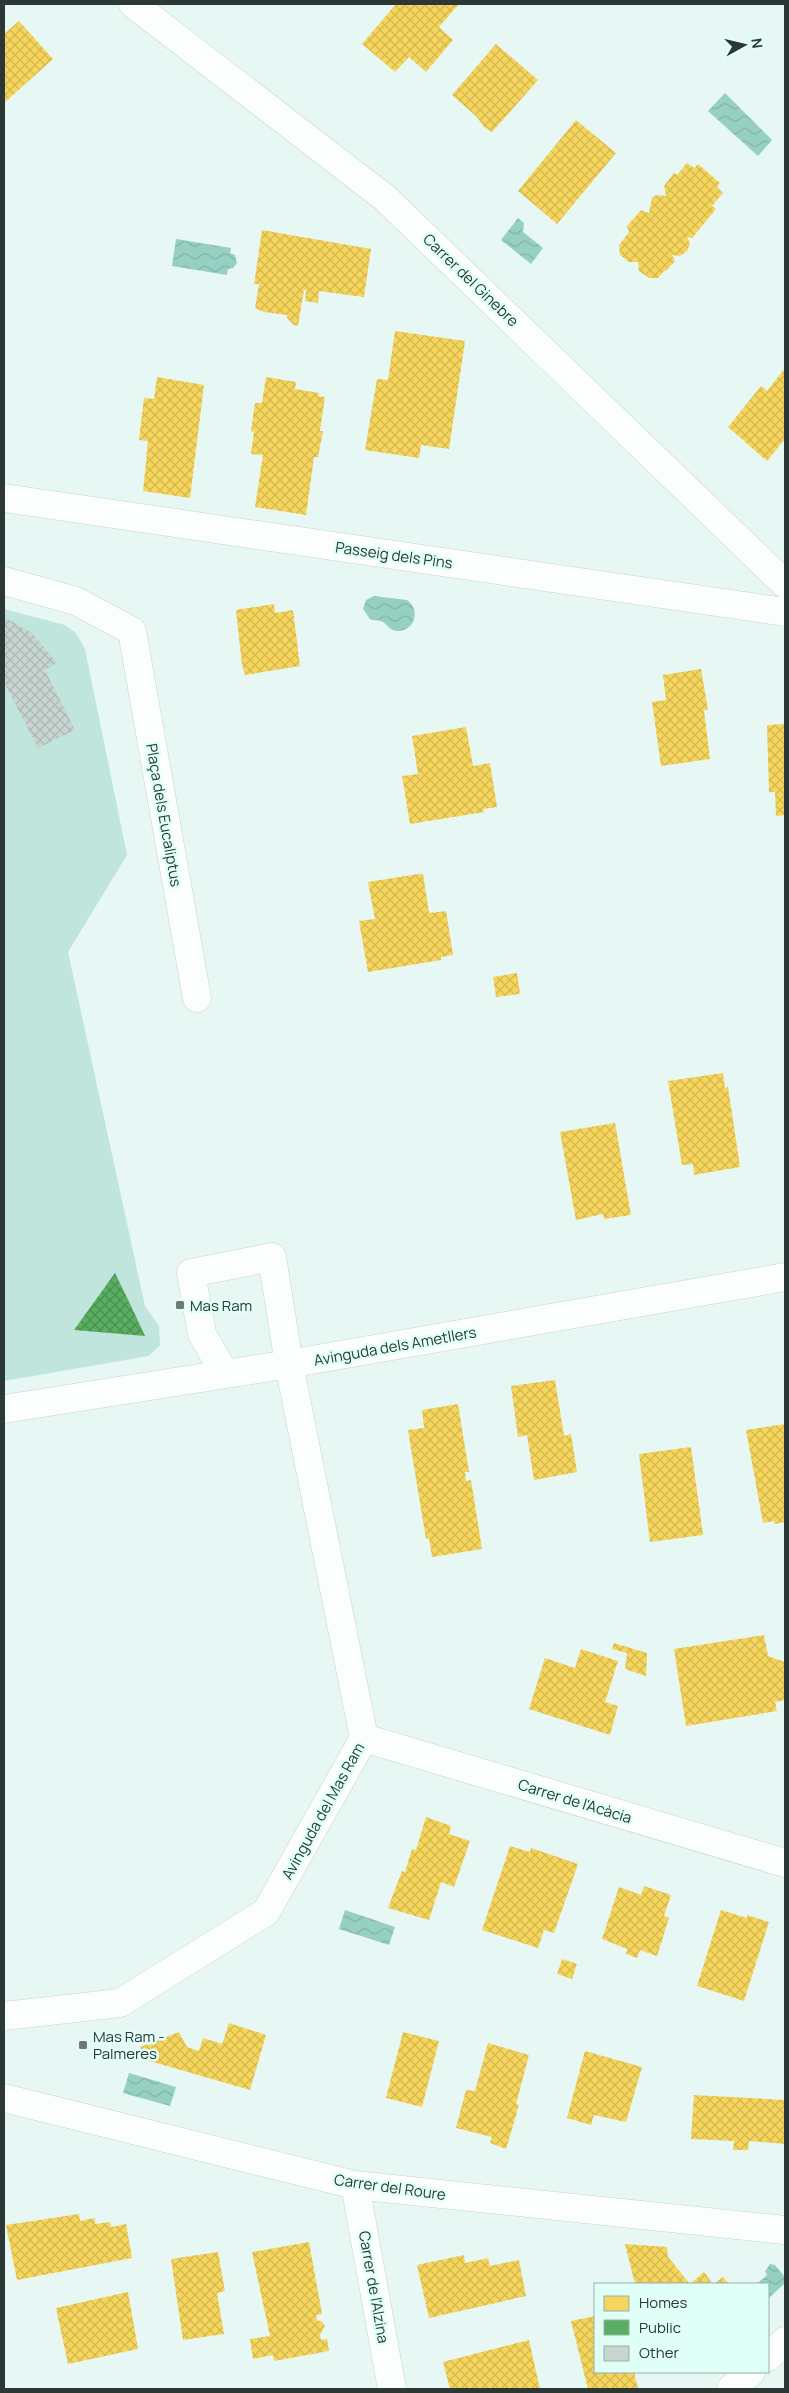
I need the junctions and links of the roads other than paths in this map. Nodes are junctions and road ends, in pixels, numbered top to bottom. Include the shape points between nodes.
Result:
1 (133, 4) edge
2 (4, 498) edge
3 (4, 581) edge
4 (785, 584) edge
5 (785, 612) edge
6 (197, 998) dead end
7 (785, 1277) edge
8 (289, 1364) junction
9 (225, 1374) junction
10 (4, 1409) edge
11 (364, 1738) junction
12 (785, 1863) edge
13 (4, 2016) edge
14 (4, 2098) edge
15 (355, 2186) junction
16 (785, 2230) edge
17 (785, 2341) edge
18 (769, 2356) edge
19 (750, 2373) edge
20 (392, 2389) edge
21 (732, 2389) edge

1 - 4 street, Carrer del Ginebre via 385,198
2 - 5 street, Passeig dels Pins
3 - 6 street, Plaça dels Eucaliptus via 76,601 132,631
7 - 8 street, Avinguda dels Ametllers
8 - 9 street, Avinguda dels Ametllers
8 - 9 street, Avinguda del Mas Ram via 272,1257 191,1273 202,1334
8 - 11 street, Avinguda del Mas Ram
9 - 10 street, Avinguda dels Ametllers
11 - 12 street, Carrer de l'Acàcia
11 - 13 street, Avinguda del Mas Ram via 266,1912 120,2003
14 - 15 street, Carrer del Roure
15 - 16 street, Carrer del Roure
15 - 20 street, Carrer de l'Alzina
17 - 18 street
19 - 21 street

